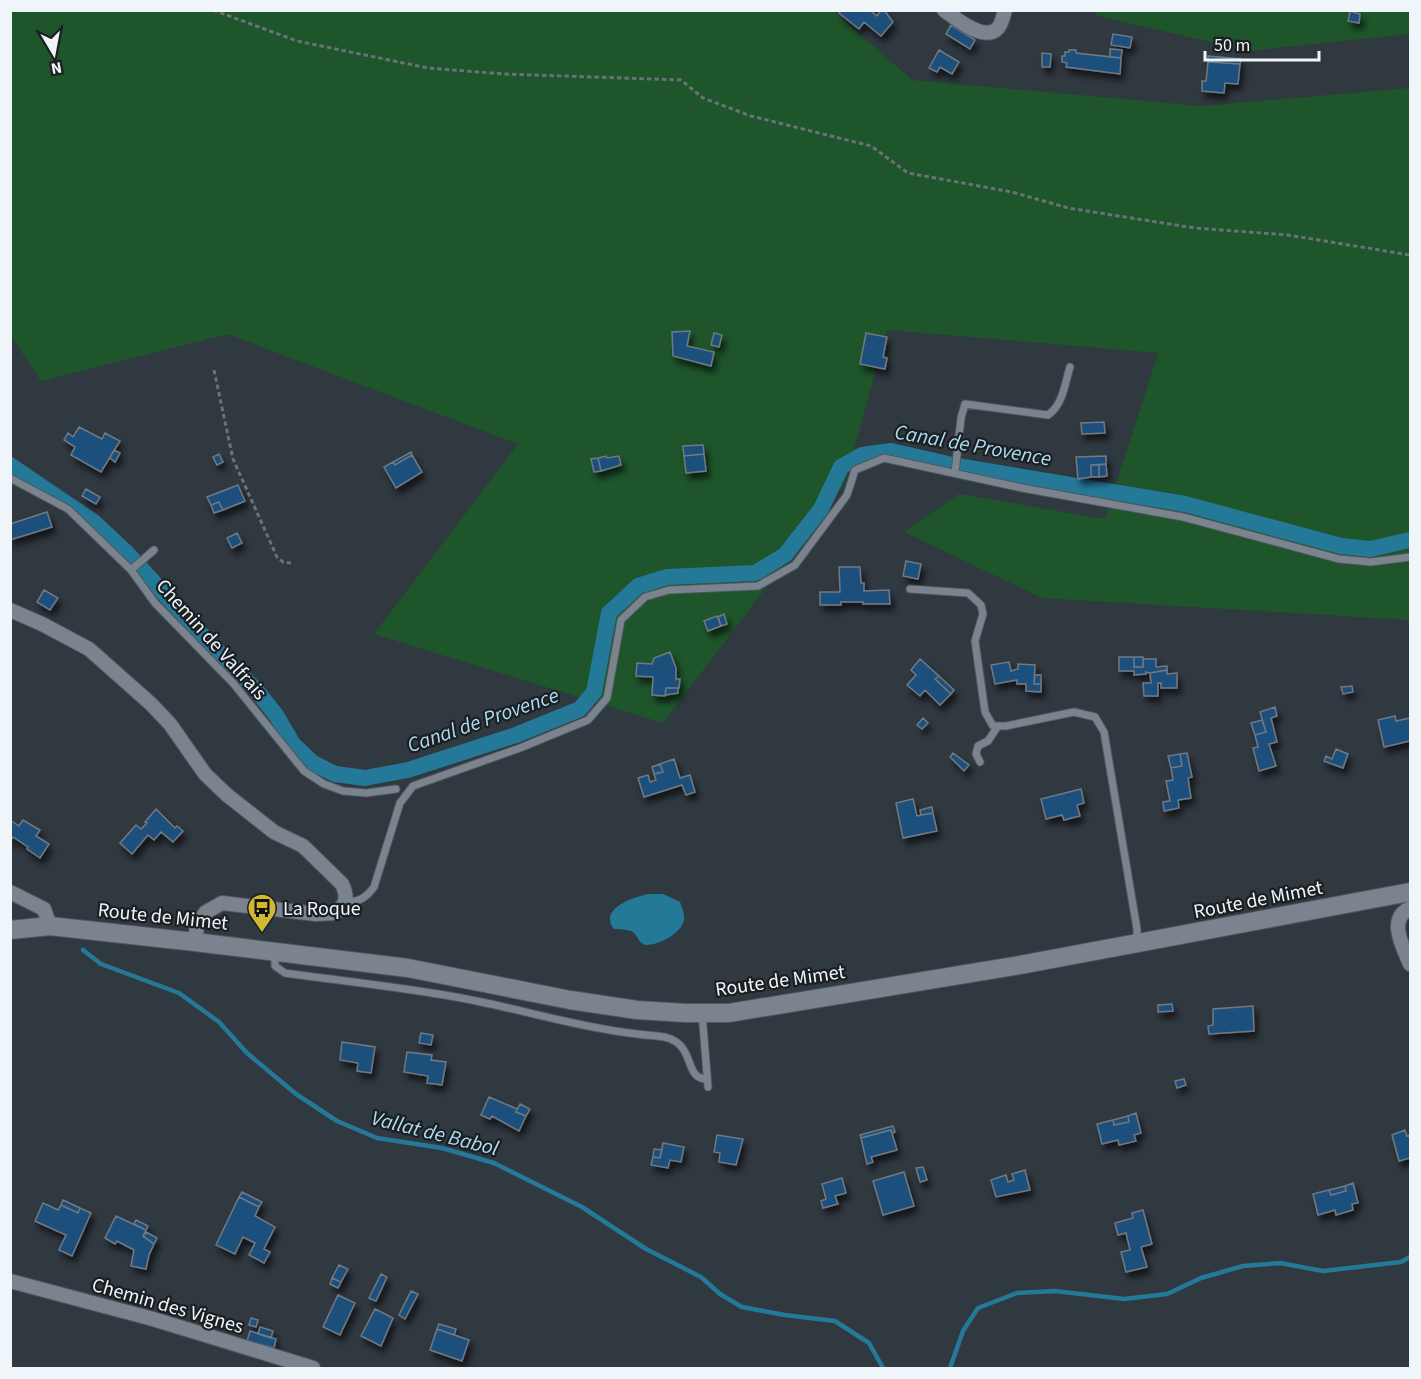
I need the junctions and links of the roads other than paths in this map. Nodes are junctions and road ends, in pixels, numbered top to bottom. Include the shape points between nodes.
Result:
1 (944, 10) edge
2 (1005, 10) edge
3 (1070, 367) dead end
4 (955, 473) junction
5 (10, 478) edge
6 (154, 550) dead end
7 (1410, 557) edge
8 (132, 569) junction
9 (910, 589) dead end
10 (10, 610) edge
11 (998, 726) junction
12 (980, 762) dead end
13 (396, 789) dead end
14 (10, 892) edge
15 (1410, 892) edge
16 (345, 902) junction
17 (1410, 908) edge
18 (50, 926) junction
19 (10, 930) edge
20 (195, 942) junction
21 (1138, 944) junction
22 (275, 952) junction
23 (1410, 964) edge
24 (702, 1013) junction
25 (10, 1281) edge
26 (313, 1368) edge

1 - 2 street via 969,28 986,33 996,31
3 - 4 lane via 1062,395 1048,415 965,404
4 - 7 lane via 1183,517 1339,559 1371,562
4 - 16 lane via 884,458 855,470 847,495 795,565 759,586 669,590 645,597 621,620 607,698 588,720 413,786 400,803 374,887 357,902
5 - 8 lane, Chemin de Valfrais via 68,509
6 - 8 lane
8 - 13 lane, Chemin de Valfrais via 155,603 233,683 304,771 343,790 366,793
9 - 11 lane via 968,593 981,605 983,614 975,641 981,688 985,712 993,726
10 - 16 street via 89,648 170,724 206,774 227,795 274,832 303,846 342,884
11 - 12 lane via 988,741 978,746
11 - 21 lane via 1074,712 1095,717 1104,732
14 - 18 street via 44,909
15 - 21 main road, Route de Mimet
16 - 20 street via 334,914 222,903 200,920
17 - 23 street via 1398,919 1398,928
18 - 19 main road, Route de Mimet
18 - 20 main road, Route de Mimet
20 - 22 main road, Route de Mimet
21 - 24 main road, Route de Mimet via 729,1013
22 - 24 main road, Route de Mimet via 408,968 638,1010
22 - 24 lane via 275,966 285,973 458,997 558,1020 669,1038 683,1047 693,1072 707,1083
25 - 26 street, Chemin des Vignes

